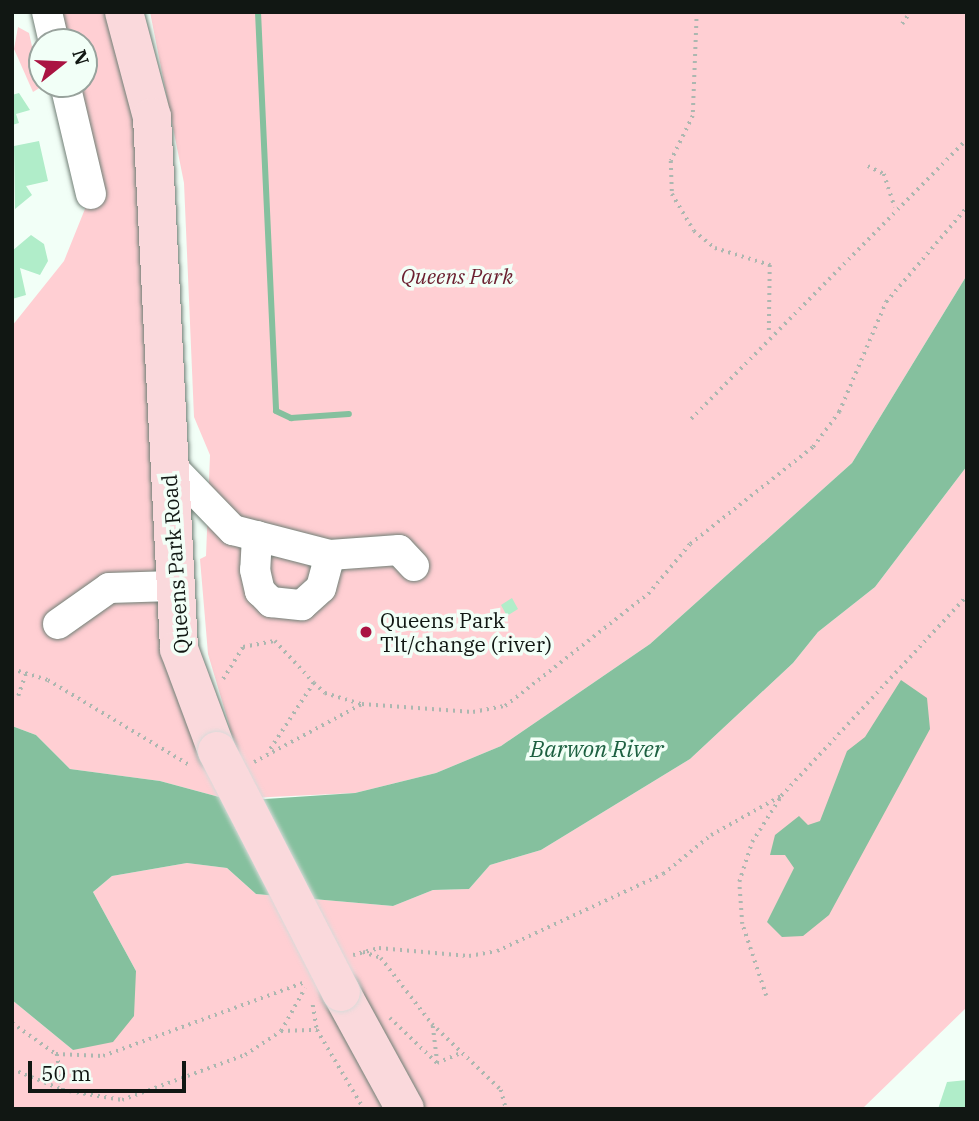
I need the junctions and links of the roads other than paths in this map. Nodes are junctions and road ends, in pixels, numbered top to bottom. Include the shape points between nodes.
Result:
1 (124, 12) edge
2 (68, 98) edge
3 (91, 194) dead end
4 (167, 462) junction
5 (257, 536) junction
6 (330, 555) junction
7 (414, 566) dead end
8 (173, 586) junction
9 (58, 624) dead end
10 (405, 1109) edge

1 - 4 main road, Queens Park Road via 152,117
2 - 3 street
4 - 5 street via 233,530
4 - 8 main road, Queens Park Road
5 - 6 street
5 - 6 street via 255,570 260,591 271,603 302,604 321,588
6 - 7 street via 399,550
8 - 9 street via 109,588
8 - 10 main road, Queens Park Road, bridge via 192,698 220,764 330,978

